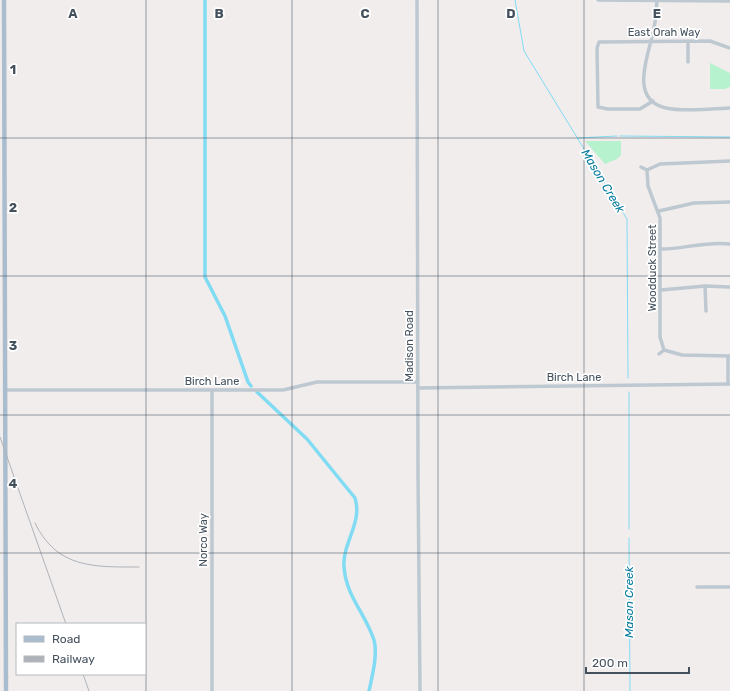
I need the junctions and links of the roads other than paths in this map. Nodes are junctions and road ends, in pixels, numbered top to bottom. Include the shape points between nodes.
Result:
1 (4, 0) edge
2 (417, 0) edge
3 (598, 0) edge
4 (657, 0) edge
5 (730, 2) edge
6 (651, 42) junction
7 (688, 42) junction
8 (730, 48) edge
9 (688, 62) dead end
10 (653, 101) junction
11 (730, 108) edge
12 (730, 161) edge
13 (641, 167) dead end
14 (647, 170) junction
15 (730, 202) edge
16 (659, 211) junction
17 (730, 244) edge
18 (661, 249) junction
19 (705, 286) junction
20 (730, 287) edge
21 (661, 290) junction
22 (706, 311) dead end
23 (664, 350) junction
24 (659, 354) dead end
25 (729, 356) edge
26 (418, 382) junction
27 (729, 384) edge
28 (418, 388) junction
29 (5, 390) junction
30 (212, 390) junction
31 (697, 587) dead end
32 (730, 588) edge
33 (6, 691) edge
34 (212, 691) edge
35 (420, 691) edge

1 - 29 main road
2 - 26 street, Madison Road
3 - 4 street
4 - 5 street
4 - 6 street
6 - 7 street, East Orah Way
6 - 10 street via 643,76 646,90
6 - 10 street, East Orah Way via 597,44 598,108 640,109
7 - 8 street, East Orah Way via 710,41
7 - 9 street
10 - 11 street via 666,108
12 - 14 street via 660,164
13 - 14 street
14 - 16 street, Woodduck Street via 648,186
15 - 16 street via 694,202
16 - 18 street, Woodduck Street
17 - 18 street via 699,244 678,249
18 - 21 street, Woodduck Street
19 - 20 street
19 - 21 street
19 - 22 street
21 - 23 street, Woodduck Street via 660,337
23 - 24 street
23 - 25 street via 682,355
25 - 27 street
26 - 28 street, Madison Road
26 - 30 street, Birch Lane via 317,382 283,390
27 - 28 street, Birch Lane
28 - 35 street, Madison Road
29 - 30 street, Birch Lane
29 - 33 main road
30 - 34 street, Norco Way
31 - 32 street

